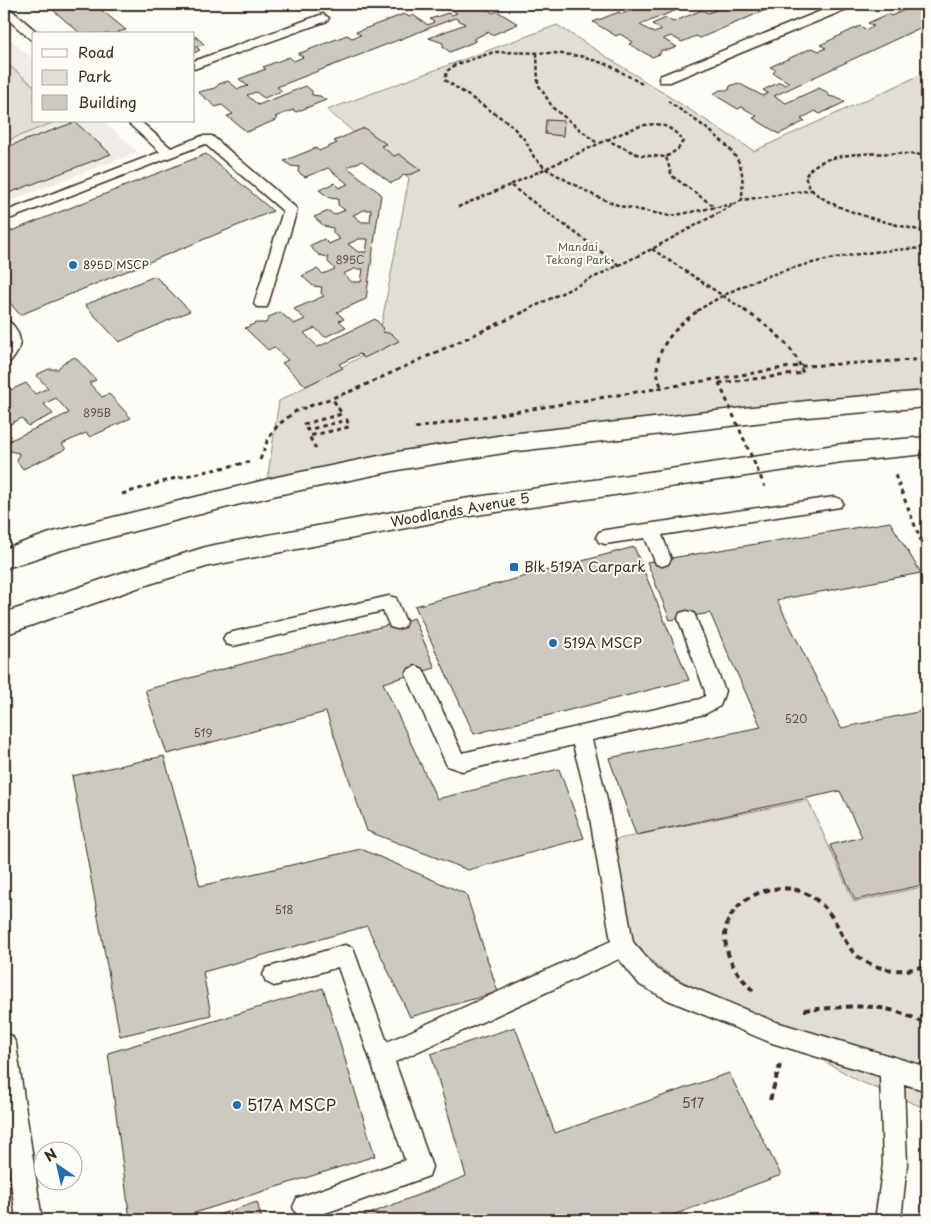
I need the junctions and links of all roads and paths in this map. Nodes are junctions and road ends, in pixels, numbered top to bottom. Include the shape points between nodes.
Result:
1 (848, 4) edge
2 (4, 10) edge
3 (323, 18) dead end
4 (32, 34) edge
5 (537, 53) junction
6 (195, 65) edge
7 (665, 79) dead end
8 (646, 87) dead end
9 (661, 96) dead end
10 (133, 122) edge
11 (607, 140) junction
12 (598, 143) junction
13 (170, 153) junction
14 (927, 155) edge
15 (666, 156) junction
16 (546, 169) junction
17 (510, 185) junction
18 (811, 190) junction
19 (742, 200) junction
20 (733, 204) junction
21 (458, 207) dead end
22 (716, 207) junction
23 (4, 217) edge
24 (927, 232) edge
25 (927, 248) edge
26 (652, 249) junction
27 (620, 265) junction
28 (720, 295) junction
29 (262, 304) dead end
30 (4, 324) edge
31 (4, 359) edge
32 (808, 365) dead end
33 (800, 366) junction
34 (661, 386) dead end
35 (332, 398) junction
36 (927, 398) edge
37 (927, 445) edge
38 (316, 449) dead end
39 (260, 460) dead end
40 (895, 476) dead end
41 (765, 487) dead end
42 (834, 502) dead end
43 (651, 530) junction
44 (605, 537) dead end
45 (927, 556) edge
46 (4, 559) edge
47 (662, 559) dead end
48 (687, 618) dead end
49 (397, 622) dead end
50 (4, 624) edge
51 (232, 639) dead end
52 (416, 674) dead end
53 (581, 735) junction
54 (623, 946) junction
55 (927, 965) edge
56 (274, 975) dead end
57 (759, 995) dead end
58 (797, 1009) dead end
59 (927, 1025) edge
60 (4, 1044) edge
61 (380, 1057) junction
62 (892, 1069) junction
63 (927, 1079) edge
64 (306, 1207) dead end
65 (29, 1220) edge
66 (888, 1220) edge

1 - 7 lane
2 - 4 lane
3 - 6 lane
5 - 8 path via 567,54 595,60 616,68
5 - 12 path via 538,84 553,108
5 - 16 path via 494,52 455,65 447,71 445,80 509,123
9 - 19 path via 726,147 738,161
10 - 13 lane
11 - 12 path
11 - 15 path via 639,155
11 - 15 path via 652,123 676,130 683,141 678,149
12 - 16 path
13 - 23 lane
13 - 29 lane via 206,139 290,210
14 - 18 path via 829,158 807,173 805,182
15 - 22 path via 672,176
16 - 17 path
16 - 22 path via 595,196 636,210 670,216
17 - 21 path
17 - 27 path
18 - 19 path
18 - 24 path via 852,210
19 - 20 path
20 - 22 path
20 - 26 path
25 - 28 path via 857,253 810,262
26 - 27 path
26 - 28 path
27 - 35 path via 482,332
28 - 33 path via 767,325 796,356
28 - 34 path via 690,315 664,345 658,359 656,378
30 - 31 lane via 13,343
32 - 33 path
33 - 41 path, bridge via 803,373 719,383
35 - 38 path via 342,414 304,424 306,430 347,420 349,428 309,436
35 - 39 path via 296,410 268,439
36 - 46 main road via 510,443 403,460 225,498 53,542
37 - 50 main road, Woodlands Avenue 5 via 842,453 463,508 209,556
40 - 45 path
42 - 43 lane
43 - 44 lane
43 - 47 lane
48 - 53 lane via 715,691 712,702
49 - 51 lane via 389,603
52 - 53 lane via 456,761
53 - 54 lane via 596,795
54 - 61 lane
54 - 62 lane via 648,977 676,992 772,1032
55 - 57 path via 910,971 871,966 853,952 818,902 801,890 774,888 759,892 732,910 725,924 724,942 729,961 751,990
56 - 61 lane via 345,955
58 - 59 path via 858,1004 875,1006 898,1010
60 - 65 lane
61 - 64 lane via 420,1167
62 - 63 lane
62 - 66 lane via 895,1164

